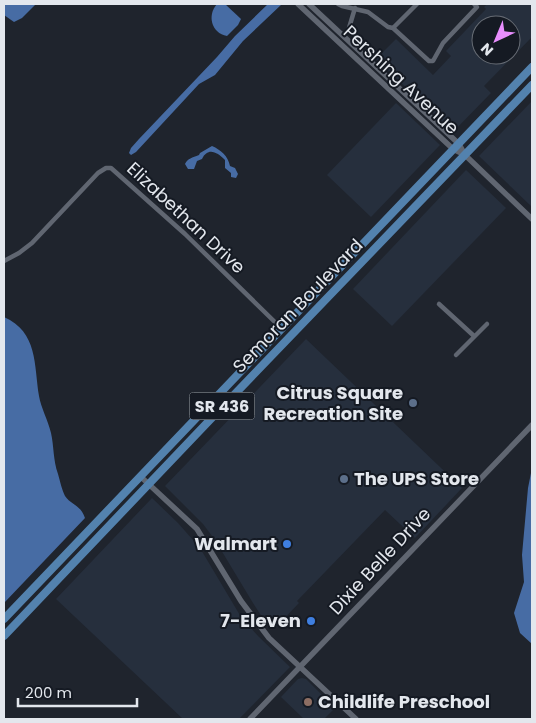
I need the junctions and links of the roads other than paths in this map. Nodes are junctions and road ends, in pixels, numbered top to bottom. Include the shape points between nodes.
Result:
1 (298, 4) edge
2 (309, 4) edge
3 (338, 4) edge
4 (417, 4) edge
5 (474, 4) edge
6 (355, 8) junction
7 (350, 28) dead end
8 (393, 28) junction
9 (532, 67) edge
10 (532, 84) edge
11 (456, 147) junction
12 (465, 154) junction
13 (532, 219) edge
14 (373, 233) junction
15 (365, 258) junction
16 (4, 260) edge
17 (314, 293) junction
18 (439, 304) dead end
19 (307, 318) junction
20 (486, 324) dead end
21 (281, 328) junction
22 (273, 336) junction
23 (474, 336) junction
24 (456, 355) dead end
25 (256, 372) junction
26 (532, 425) edge
27 (140, 476) junction
28 (149, 484) junction
29 (65, 554) junction
30 (52, 586) junction
31 (4, 619) edge
32 (4, 636) edge
33 (300, 667) junction
34 (250, 719) edge
35 (356, 719) edge

1 - 11 street, Pershing Avenue
2 - 11 street, Pershing Avenue
3 - 6 street
4 - 8 street
5 - 8 street via 478,8 443,43 433,61 424,58
6 - 7 street
6 - 8 street via 368,12 388,28
9 - 11 main road, Semoran Boulevard / SR 436
10 - 12 main road, Semoran Boulevard / SR 436
11 - 12 street, Pershing Avenue
11 - 14 main road, Semoran Boulevard / SR 436
12 - 13 street, Pershing Avenue
12 - 15 main road, Semoran Boulevard / SR 436
14 - 15 main road via 372,245
14 - 17 main road, Semoran Boulevard / SR 436
15 - 19 main road, Semoran Boulevard / SR 436
16 - 21 street, Elizabethan Drive via 32,243 98,173 111,168
17 - 19 main road
17 - 21 main road, Semoran Boulevard / SR 436
18 - 23 street
19 - 25 main road, Semoran Boulevard / SR 436
20 - 23 street
21 - 22 main road, Semoran Boulevard / SR 436
22 - 25 main road via 272,344 254,366
22 - 27 main road, Semoran Boulevard / SR 436
23 - 24 street
25 - 28 main road, Semoran Boulevard / SR 436
26 - 33 street, Dixie Belle Drive
27 - 28 street
27 - 29 main road, Semoran Boulevard / SR 436
28 - 30 main road, Semoran Boulevard / SR 436
28 - 33 street via 197,529 254,620 268,638
29 - 30 main road via 53,574
29 - 31 main road, Semoran Boulevard / SR 436
30 - 32 main road, Semoran Boulevard / SR 436
33 - 34 street, Dixie Belle Drive
33 - 35 street

